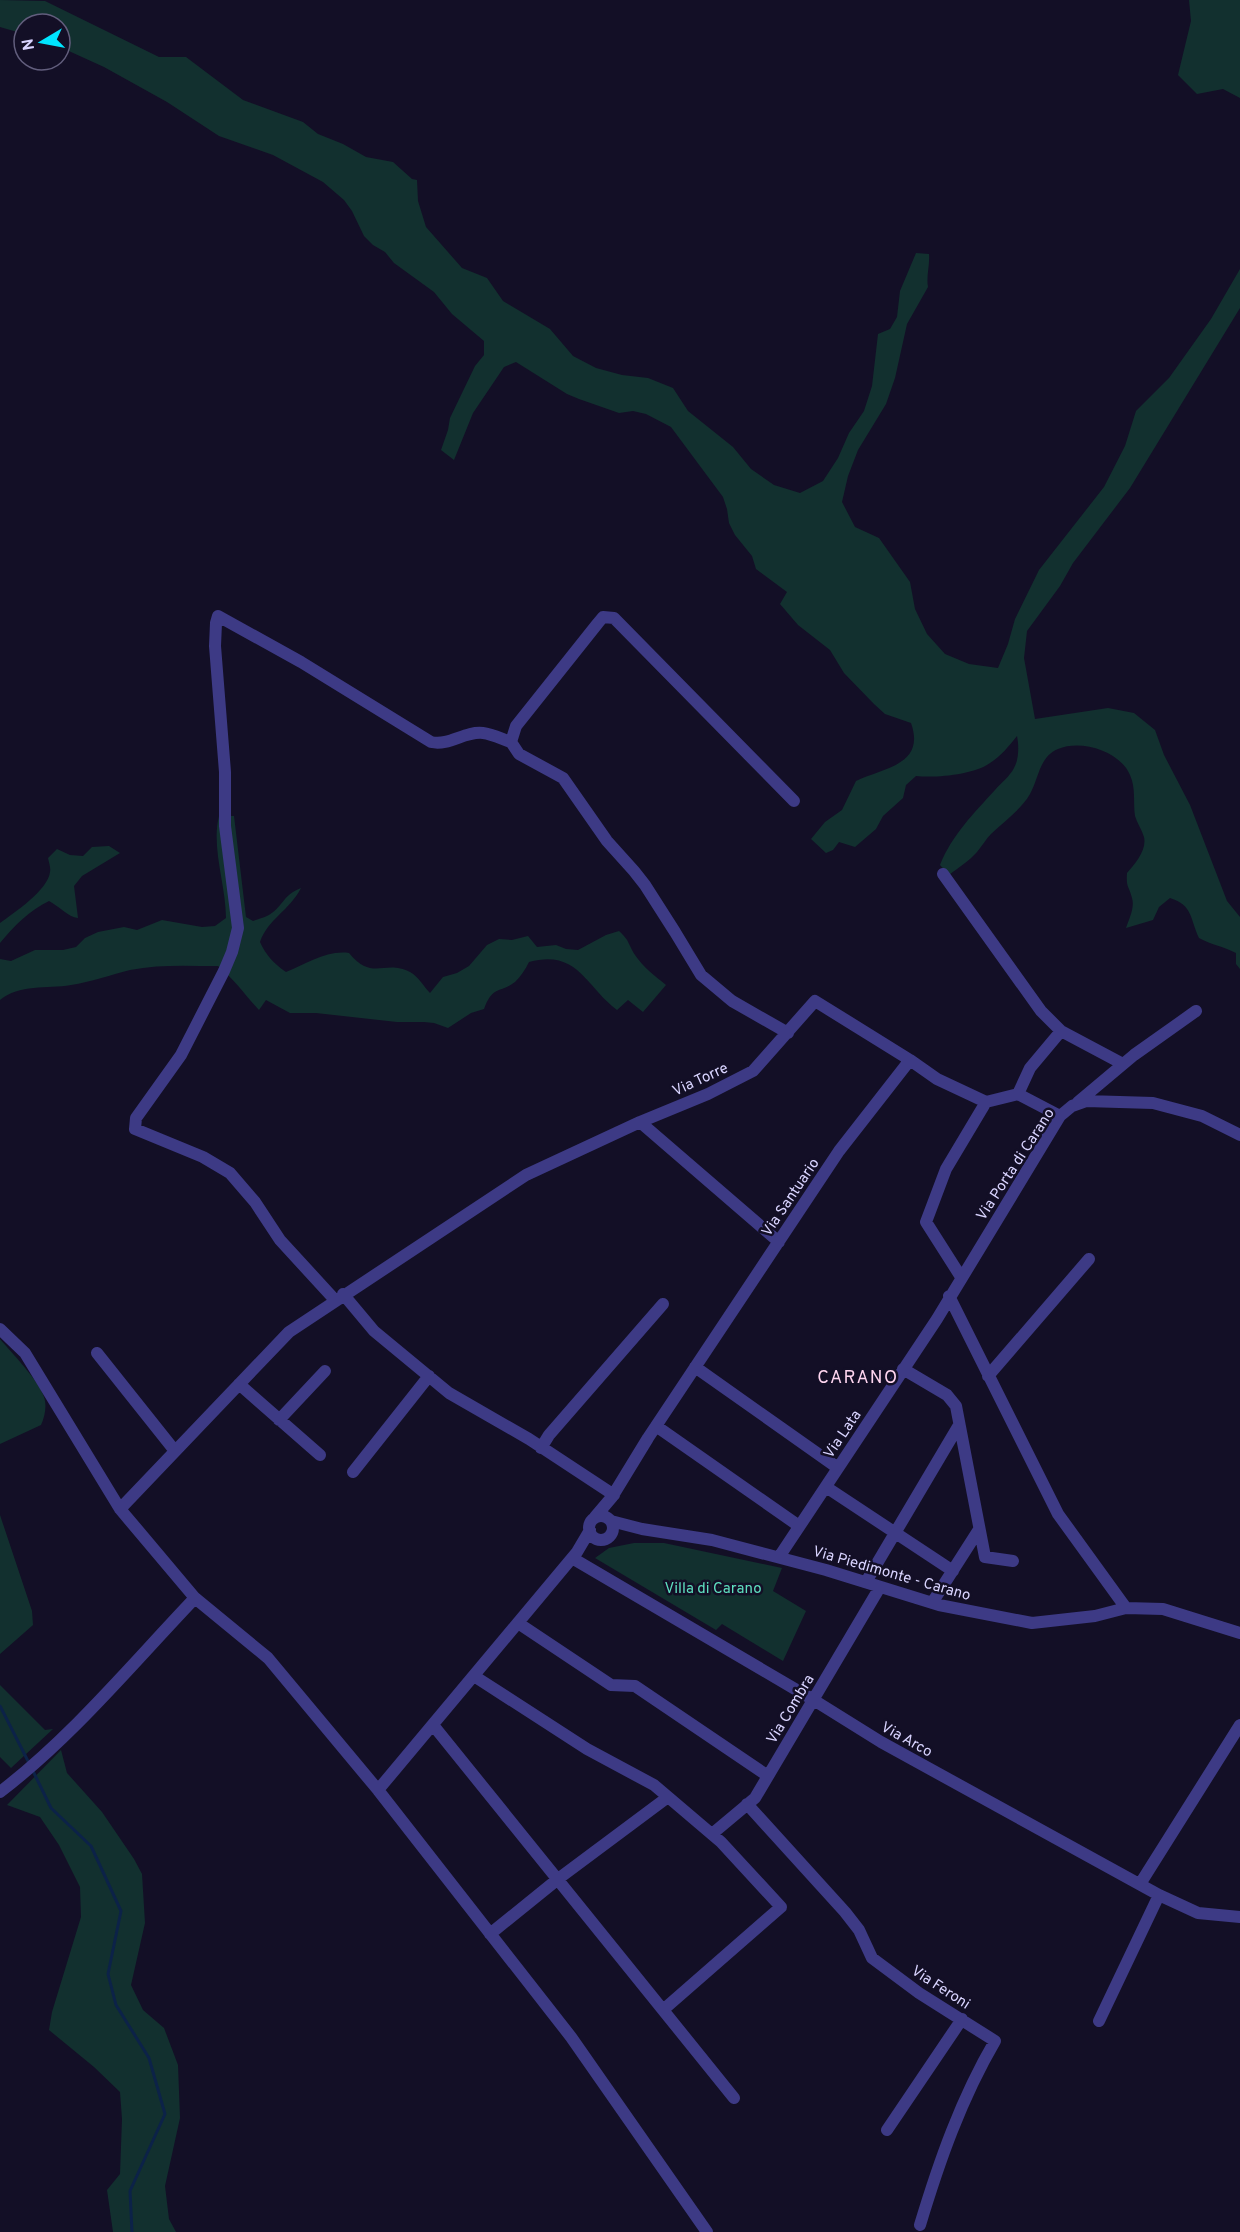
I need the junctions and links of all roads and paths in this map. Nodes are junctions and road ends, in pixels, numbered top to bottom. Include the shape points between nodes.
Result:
1 (511, 742) junction
2 (794, 801) dead end
3 (943, 874) dead end
4 (1196, 1011) dead end
5 (1061, 1031) junction
6 (788, 1033) junction
7 (910, 1060) junction
8 (1123, 1064) junction
9 (1018, 1094) junction
10 (986, 1102) junction
11 (1072, 1106) junction
12 (1060, 1116) junction
13 (640, 1122) junction
14 (1240, 1135) edge
15 (779, 1242) junction
16 (1089, 1259) dead end
17 (961, 1277) junction
18 (949, 1296) junction
19 (339, 1297) junction
20 (663, 1304) dead end
21 (0, 1329) edge
22 (98, 1353) dead end
23 (695, 1367) junction
24 (903, 1370) junction
25 (325, 1371) dead end
26 (429, 1376) junction
27 (988, 1376) junction
28 (239, 1384) junction
29 (279, 1420) junction
30 (959, 1425) junction
31 (656, 1426) junction
32 (541, 1448) junction
33 (175, 1451) junction
34 (320, 1455) dead end
35 (838, 1468) junction
36 (353, 1472) dead end
37 (825, 1486) junction
38 (613, 1496) junction
39 (120, 1509) junction
40 (604, 1518) junction
41 (800, 1526) junction
42 (642, 1528) junction
43 (978, 1531) junction
44 (896, 1532) junction
45 (593, 1534) junction
46 (610, 1535) junction
47 (575, 1555) junction
48 (779, 1557) junction
49 (1012, 1562) dead end
50 (953, 1571) junction
51 (866, 1582) junction
52 (880, 1587) junction
53 (195, 1598) junction
54 (932, 1603) junction
55 (1126, 1608) junction
56 (518, 1623) junction
57 (1240, 1633) edge
58 (474, 1676) junction
59 (812, 1699) junction
60 (433, 1725) junction
61 (1240, 1725) edge
62 (768, 1776) junction
63 (378, 1791) junction
64 (0, 1792) edge
65 (668, 1797) junction
66 (747, 1804) junction
67 (712, 1834) junction
68 (558, 1879) junction
69 (1140, 1884) junction
70 (1159, 1895) junction
71 (1240, 1917) edge
72 (490, 1934) junction
73 (663, 2010) junction
74 (962, 2019) junction
75 (1099, 2021) dead end
76 (734, 2098) dead end
77 (887, 2130) dead end
78 (920, 2225) dead end
79 (707, 2232) edge

1 - 2 street via 516,726 603,617 609,616
1 - 6 street via 519,754 563,778 607,842 645,885 700,975 732,1001
1 - 19 street via 483,733 439,744 431,742 218,616 215,646 225,826 237,934 224,971 181,1055 136,1118 135,1129 203,1157 230,1173 280,1240
3 - 5 street via 1041,1011
4 - 8 street
5 - 8 street
5 - 9 street via 1030,1068
6 - 7 street, Via Torre via 815,1001
6 - 13 street, Via Torre via 753,1071
7 - 10 street via 937,1079
7 - 15 street, Via Santuario via 839,1150
8 - 11 street
9 - 10 street
9 - 12 street
10 - 17 street via 946,1169 926,1222
11 - 12 street, Via Porta di Carano
11 - 14 street, Via Porta di Carano via 1086,1101 1153,1103 1202,1116
12 - 17 street, Via Porta di Carano
13 - 15 street
13 - 19 street, Via Torre via 526,1175
15 - 23 street, Via Santuario
16 - 27 street
17 - 18 street, Via Porta di Carano
18 - 24 street, Via Lata
18 - 27 street
19 - 26 street
19 - 28 street, Via Torre via 289,1332
20 - 32 street
21 - 39 street via 25,1353
22 - 33 street
23 - 31 street, Via Santuario
23 - 35 street
24 - 30 street via 947,1395 956,1406
24 - 35 street, Via Lata
25 - 29 street
26 - 32 street via 449,1393
26 - 36 street
27 - 55 street via 1059,1514
28 - 29 street
28 - 33 street, Via Torre
29 - 34 street
30 - 43 street
30 - 44 street
31 - 38 street, Via Santuario
31 - 41 street
32 - 38 street
33 - 39 street, Via Torre
35 - 37 street, Via Lata
37 - 41 street, Via Lata
37 - 44 street
38 - 40 street, Via Santuario
39 - 53 street
40 - 42 street, Via Piedimonte - Carano
40 - 45 street via 590,1523
40 - 46 street via 613,1528
41 - 48 street, Via Lata
42 - 46 street, Via Piedimonte - Carano
42 - 48 street, Via Piedimonte - Carano
43 - 49 street via 985,1557
43 - 50 street
44 - 50 street
44 - 51 street
45 - 46 street via 604,1539
45 - 47 street
47 - 56 street
47 - 59 street, Via Arco
48 - 51 street, Via Piedimonte - Carano
50 - 54 street
51 - 52 street, Via Piedimonte - Carano
52 - 54 street, Via Piedimonte - Carano
52 - 59 street, Via Combra
53 - 63 street via 268,1658
53 - 64 street via 75,1725
54 - 55 street, Via Piedimonte - Carano via 1032,1623 1095,1616
55 - 57 street, Via Piedimonte - Carano via 1163,1609
56 - 58 street
56 - 62 street via 611,1685 635,1686
58 - 60 street
58 - 65 street
59 - 62 street, Via Combra
59 - 69 street, Via Arco via 881,1742
60 - 63 street
60 - 68 street
61 - 69 street
62 - 66 street, Via Combra
63 - 72 street
65 - 67 street
65 - 68 street
66 - 67 street, Via Combra
66 - 74 street, Via Feroni via 852,1921 872,1958
67 - 73 street via 781,1907
68 - 72 street
68 - 73 street
69 - 70 street, Via Arco
70 - 71 street, Via Arco via 1198,1913
70 - 75 street
72 - 79 street via 571,2037
73 - 76 street
74 - 77 street
74 - 78 street, Via Feroni via 995,2041 938,2164

